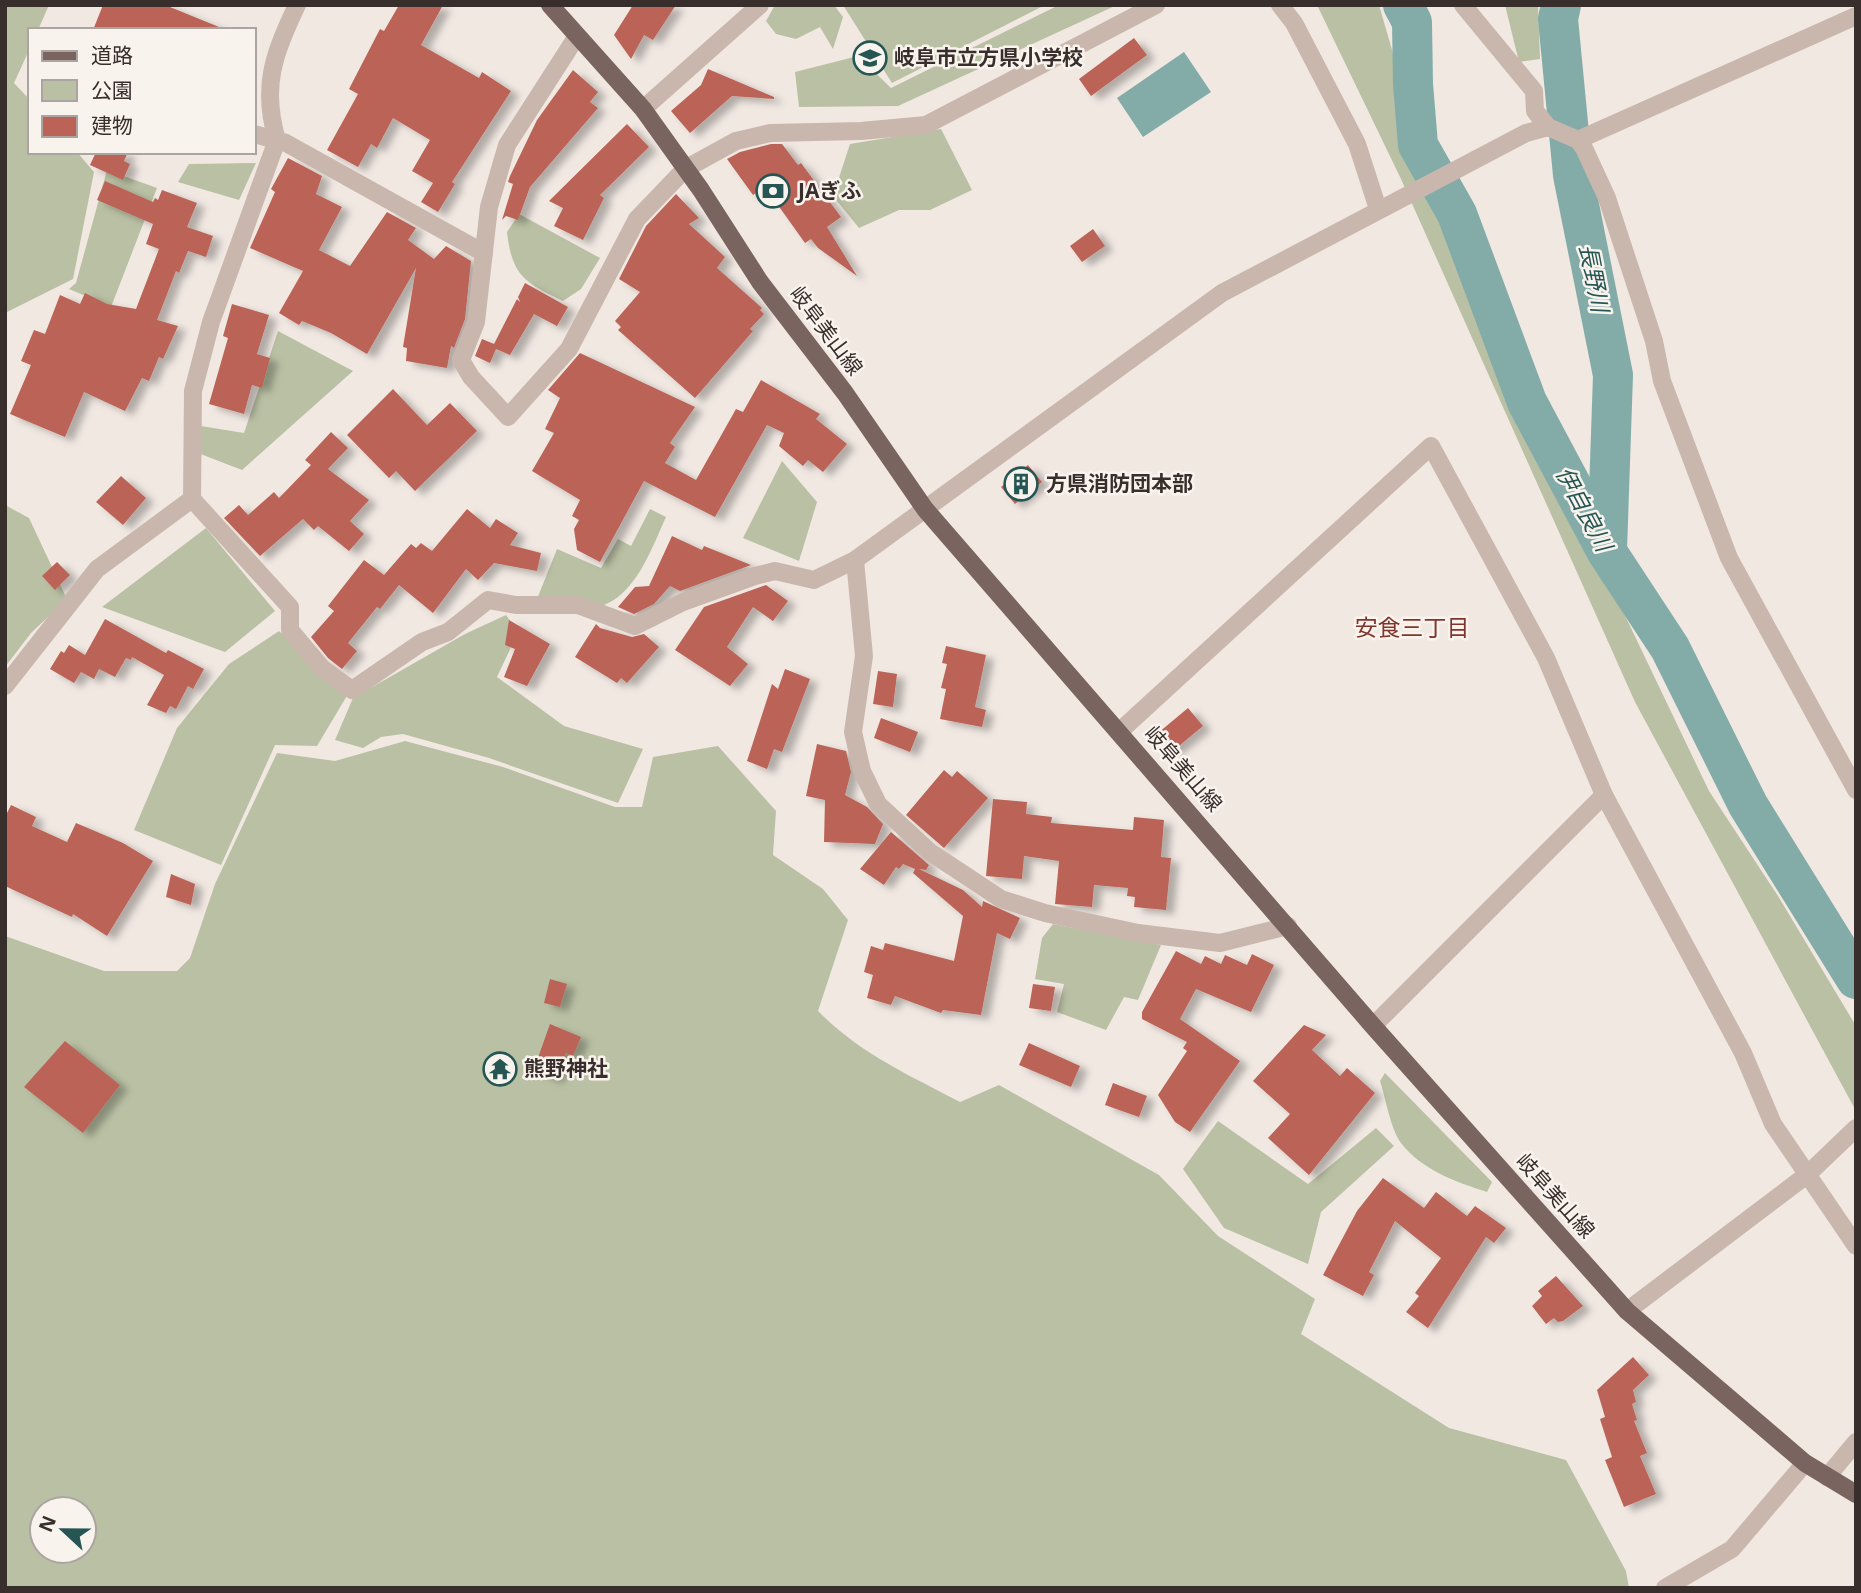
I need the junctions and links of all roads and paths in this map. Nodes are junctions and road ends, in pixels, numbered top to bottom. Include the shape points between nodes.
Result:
1 (297, 5) edge
2 (550, 5) edge
3 (760, 5) edge
4 (1156, 5) edge
5 (1280, 5) edge
6 (1463, 5) edge
7 (1856, 16) edge
8 (578, 36) junction
9 (643, 109) junction
10 (1548, 127) junction
11 (256, 135) edge
12 (277, 140) junction
13 (1578, 140) junction
14 (685, 169) junction
15 (1383, 207) junction
16 (484, 253) junction
17 (192, 499) junction
18 (925, 509) junction
19 (855, 560) junction
20 (5, 686) edge
21 (1120, 731) junction
22 (1856, 790) edge
23 (1604, 795) junction
24 (1288, 926) junction
25 (1373, 1026) junction
26 (1856, 1128) edge
27 (1808, 1174) junction
28 (1856, 1245) edge
29 (1627, 1311) junction
30 (1856, 1442) edge
31 (1805, 1463) junction
32 (1827, 1477) junction
33 (1856, 1493) edge
34 (1665, 1588) edge

1 - 12 street via 269,79
2 - 8 main road, 岐阜美山線
3 - 9 street
4 - 14 street via 926,125 770,133 736,141
5 - 15 street via 1294,23 1357,144
6 - 10 street via 1534,91 1535,111
7 - 13 street
8 - 9 main road, 岐阜美山線
8 - 16 street via 507,145 489,207
9 - 14 main road, 岐阜美山線
10 - 13 street
10 - 15 street via 1526,133
11 - 12 street
12 - 16 street
12 - 17 street via 211,322 193,391
13 - 22 street via 1607,198 1654,341 1662,381 1729,558
14 - 16 street via 637,219 569,349 508,417 461,360 476,322
14 - 18 main road, 岐阜美山線 via 760,282
15 - 18 street via 1223,293
17 - 19 street via 290,607 290,629 322,668 352,690 422,642 448,632 488,600 578,605 635,626 683,602 755,576 775,571 814,580
17 - 20 street via 97,569
18 - 19 street
18 - 21 main road, 岐阜美山線
19 - 24 street via 864,656 853,732 862,771 878,804 930,852 1002,899 1138,933 1220,943
21 - 23 street via 1431,446 1546,658
21 - 24 main road, 岐阜美山線
23 - 25 street
23 - 27 street via 1742,1053 1773,1124
24 - 25 main road, 岐阜美山線
25 - 29 main road, 岐阜美山線
26 - 27 street
27 - 28 street
27 - 29 street
29 - 31 main road, 岐阜美山線
30 - 32 street
31 - 32 main road, 岐阜美山線
31 - 34 street via 1732,1549
32 - 33 main road, 岐阜美山線

